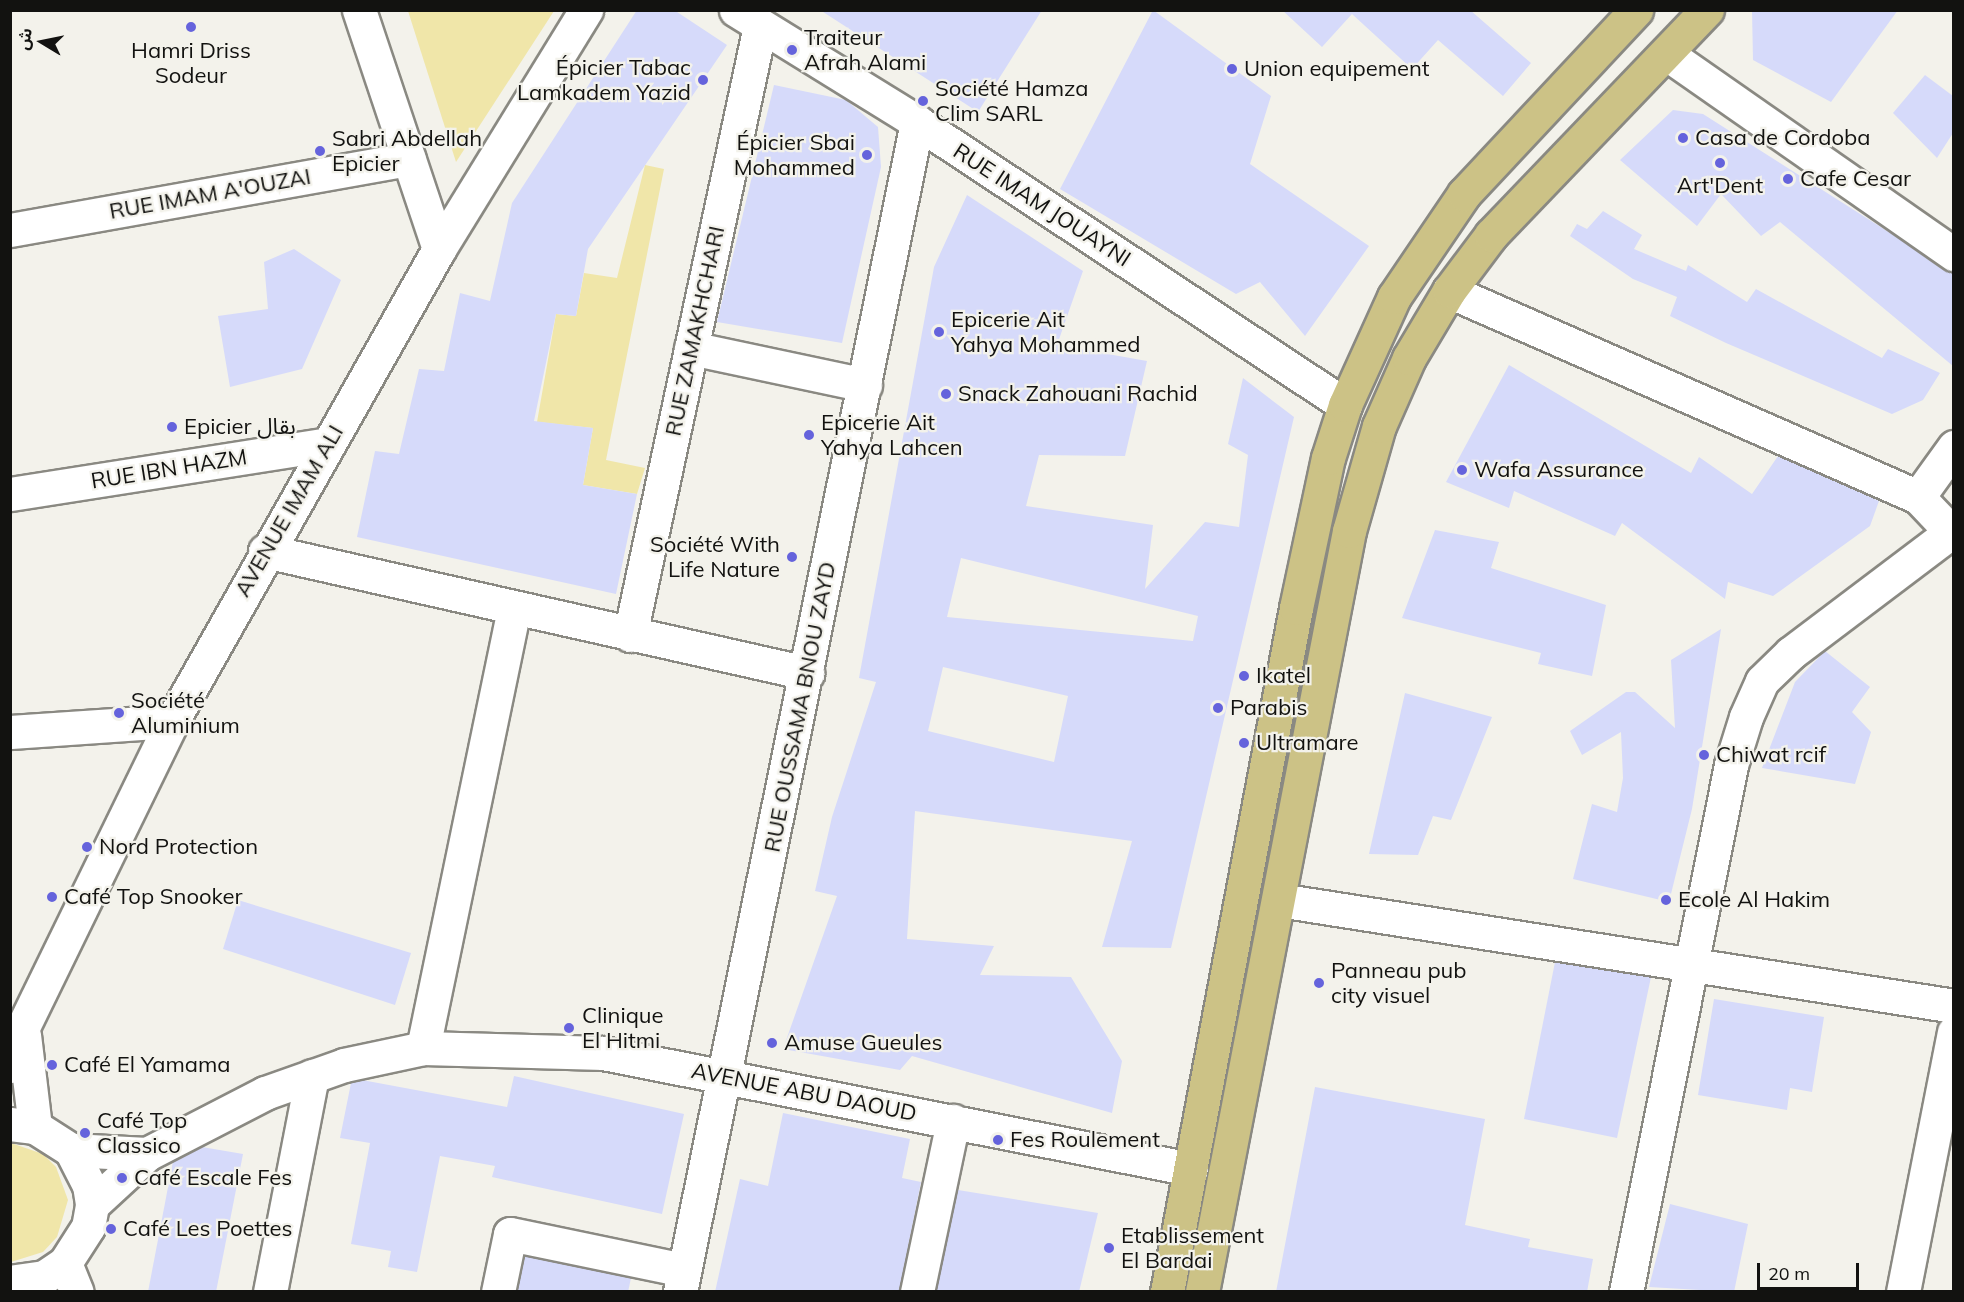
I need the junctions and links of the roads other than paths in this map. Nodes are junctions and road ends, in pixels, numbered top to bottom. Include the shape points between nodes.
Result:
1 (359, 10) edge
2 (586, 10) edge
3 (1707, 10) edge
4 (1625, 14) edge
5 (748, 18) edge
6 (1667, 54) junction
7 (917, 122) junction
8 (410, 159) junction
9 (10, 230) edge
10 (439, 249) junction
11 (1953, 254) edge
12 (1449, 291) junction
13 (692, 348) junction
14 (865, 385) junction
15 (1345, 405) junction
16 (328, 444) junction
17 (1953, 447) edge
18 (10, 494) edge
19 (1918, 497) junction
20 (1952, 533) edge
21 (265, 551) junction
22 (514, 609) junction
23 (630, 635) junction
24 (807, 673) junction
25 (172, 721) junction
26 (10, 732) edge
27 (1279, 900) junction
28 (1692, 962) junction
29 (1953, 1006) edge
30 (23, 1027) junction
31 (1953, 1032) edge
32 (423, 1048) junction
33 (10, 1066) edge
34 (312, 1076) junction
35 (726, 1076) junction
36 (953, 1121) junction
37 (23, 1126) edge
38 (71, 1150) junction
39 (147, 1154) junction
40 (1191, 1169) junction
41 (92, 1205) junction
42 (71, 1277) edge
43 (682, 1281) edge
44 (10, 1282) edge
45 (270, 1292) edge
46 (498, 1292) edge
47 (917, 1292) edge
48 (1167, 1292) edge
49 (1202, 1292) edge
50 (1626, 1292) edge
51 (1903, 1292) edge

1 - 8 street
2 - 10 street, AVENUE IMAM ALI
3 - 6 main road
4 - 15 main road via 1464,194 1439,228 1394,297
5 - 7 street, RUE IMAM JOUAYNI
5 - 13 street, RUE ZAMAKHCHARI
6 - 11 street
6 - 12 main road via 1491,235
7 - 14 street, RUE OUSSAMA BNOU ZAYD
7 - 15 street, RUE IMAM JOUAYNI
8 - 9 street, RUE IMAM A'OUZAI
8 - 10 street
10 - 16 street, AVENUE IMAM ALI
12 - 19 street
12 - 27 main road via 1409,358 1362,474
13 - 14 street
13 - 23 street, RUE ZAMAKHCHARI
14 - 24 street, RUE OUSSAMA BNOU ZAYD
15 - 40 main road via 1328,458 1296,608
16 - 18 street, RUE IBN HAZM
16 - 21 street, AVENUE IMAM ALI
17 - 19 street
19 - 20 street
20 - 28 street via 1762,681 1731,765
21 - 22 street
21 - 25 street, AVENUE IMAM ALI
22 - 23 street
22 - 32 street
23 - 24 street
24 - 35 street, RUE OUSSAMA BNOU ZAYD
25 - 26 street
25 - 30 street, AVENUE IMAM ALI
27 - 28 street
27 - 49 main road
28 - 29 street
28 - 50 street
30 - 33 street, AVENUE IMAM ALI
30 - 37 street
31 - 51 street
32 - 34 street, AVENUE ABU DAOUD
32 - 35 street, AVENUE ABU DAOUD via 603,1053
34 - 39 street, AVENUE ABU DAOUD via 265,1093
34 - 45 street
35 - 36 street, AVENUE ABU DAOUD
35 - 43 street, RUE OUSSAMA BNOU ZAYD
36 - 40 street, AVENUE ABU DAOUD
36 - 47 street
37 - 38 street
38 - 39 street
38 - 41 street via 82,1166
39 - 41 street, AVENUE ABU DAOUD
40 - 48 main road
41 - 42 street
42 - 44 street via 44,1276
43 - 46 street via 510,1234

